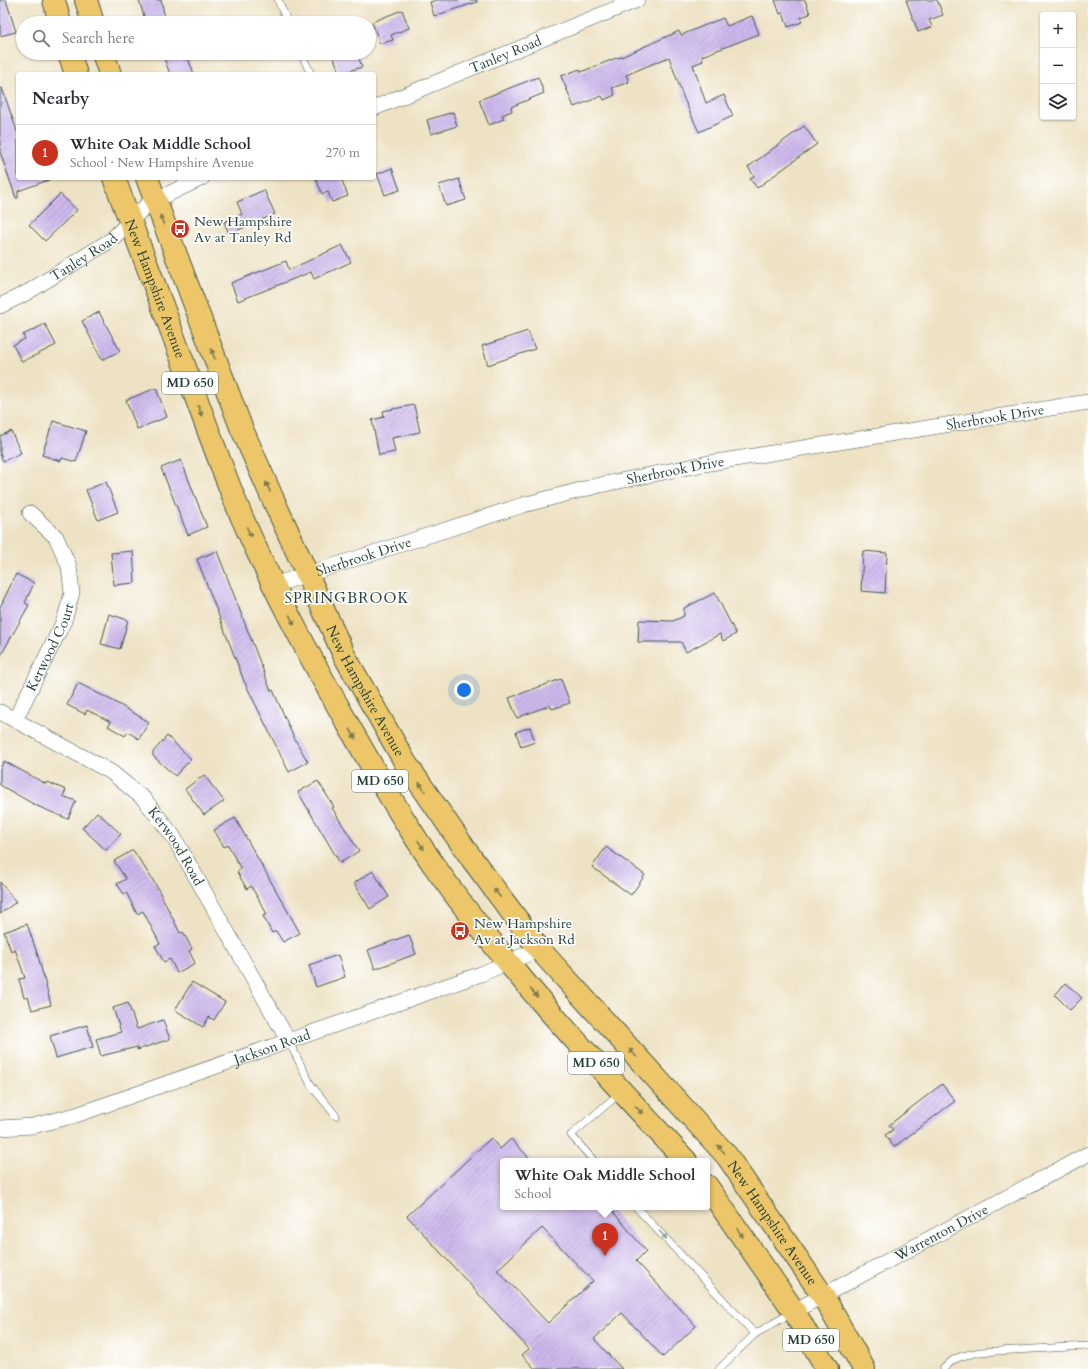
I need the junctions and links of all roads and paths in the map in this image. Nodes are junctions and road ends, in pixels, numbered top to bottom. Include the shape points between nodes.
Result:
1 (54, 0) edge
2 (86, 0) edge
3 (278, 0) edge
4 (637, 0) edge
5 (58, 16) edge
6 (91, 16) edge
7 (285, 16) edge
8 (71, 60) edge
9 (105, 60) edge
10 (305, 60) edge
11 (75, 72) edge
12 (109, 72) edge
13 (310, 72) edge
14 (376, 107) edge
15 (115, 180) edge
16 (148, 180) edge
17 (198, 180) edge
18 (154, 198) junction
19 (130, 222) junction
20 (0, 306) edge
21 (1088, 402) edge
22 (30, 513) dead end
23 (307, 574) junction
24 (274, 585) junction
25 (0, 712) edge
26 (15, 720) junction
27 (539, 949) junction
28 (508, 963) junction
29 (289, 1042) junction
30 (622, 1092) junction
31 (336, 1116) dead end
32 (0, 1128) edge
33 (1088, 1154) edge
34 (591, 1158) edge
35 (683, 1158) edge
36 (710, 1190) edge
37 (639, 1210) edge
38 (823, 1296) junction
39 (794, 1311) junction
40 (755, 1334) junction
41 (1088, 1346) edge
42 (720, 1368) edge
43 (827, 1369) edge
44 (864, 1369) edge
45 (943, 1369) edge

1 - 5 main road
2 - 6 main road
3 - 7 lane
4 - 14 street, Tanley Road
8 - 11 main road
9 - 12 main road
10 - 13 lane
15 - 19 main road, New Hampshire Avenue / MD 650
16 - 18 main road, New Hampshire Avenue / MD 650
17 - 18 street, Tanley Road
18 - 19 street, Tanley Road
23 -> 18 main road, New Hampshire Avenue / MD 650 via 241,427
19 - 20 street, Tanley Road via 111,240 28,292
19 -> 24 main road, New Hampshire Avenue / MD 650 via 208,433
21 - 23 street, Sherbrook Drive via 704,464 600,485 523,504
22 - 26 street, Kerwood Court via 56,537 69,566 72,592 64,621
23 - 24 street, Sherbrook Drive
27 -> 23 main road, New Hampshire Avenue / MD 650 via 472,859 405,762 344,654
24 -> 28 main road, New Hampshire Avenue / MD 650 via 320,675 376,774 435,866
25 - 26 street, Kerwood Road
26 - 29 street, Kerwood Road via 111,772 144,799 172,836
27 - 28 street, Jackson Road
38 -> 27 main road, New Hampshire Avenue / MD 650 via 727,1156
28 - 29 street, Jackson Road
28 -> 30 main road, New Hampshire Avenue / MD 650
29 - 31 lane via 311,1085
29 - 32 street, Jackson Road via 76,1115 33,1126
30 - 34 lane via 571,1135
30 -> 35 main road, New Hampshire Avenue / MD 650
33 - 38 street, Warrenton Drive
36 -> 39 main road, MD 650
37 -> 40 lane
38 - 39 street, Warrenton Drive
38 - 44 main road, New Hampshire Avenue / MD 650
39 - 40 lane
39 - 43 main road, MD 650
40 - 42 lane
41 - 45 lane via 980,1352 953,1360

